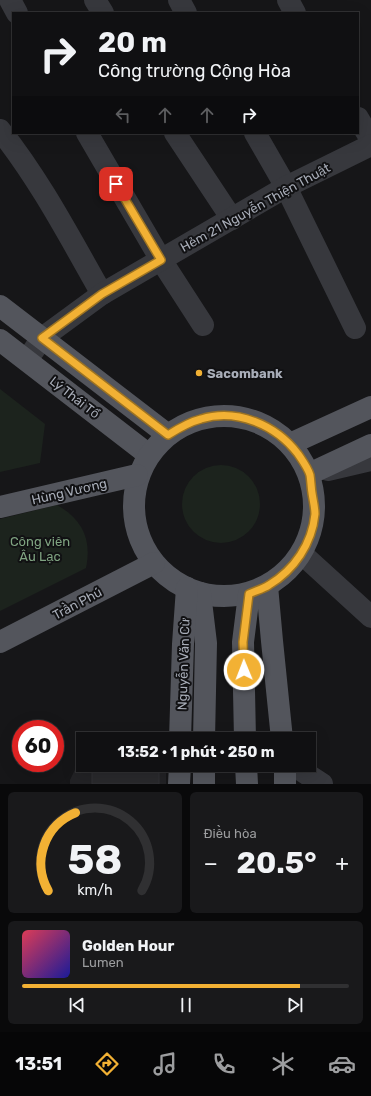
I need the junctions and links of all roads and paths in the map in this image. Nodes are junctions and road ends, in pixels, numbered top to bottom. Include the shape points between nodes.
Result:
1 (96, 0) edge
2 (179, 0) edge
3 (288, 0) edge
4 (102, 12) edge
5 (185, 12) edge
6 (294, 12) edge
7 (359, 120) edge
8 (0, 130) edge
9 (88, 134) edge
10 (176, 134) edge
11 (256, 134) edge
12 (371, 140) edge
13 (371, 145) edge
14 (286, 187) junction
15 (232, 219) junction
16 (161, 260) junction
17 (102, 294) junction
18 (0, 306) edge
19 (203, 325) dead end
20 (355, 328) dead end
21 (42, 338) junction
22 (0, 340) edge
23 (27, 360) junction
24 (371, 408) edge
25 (168, 435) junction
26 (290, 444) junction
27 (371, 445) edge
28 (149, 455) junction
29 (371, 460) edge
30 (309, 474) junction
31 (137, 475) junction
32 (0, 507) edge
33 (302, 554) junction
34 (154, 563) junction
35 (258, 590) junction
36 (193, 591) junction
37 (371, 617) edge
38 (0, 642) edge
39 (180, 732) edge
40 (204, 732) edge
41 (245, 732) edge
42 (281, 732) edge
43 (180, 772) edge
44 (204, 772) edge
45 (246, 772) edge
46 (284, 772) edge
47 (304, 772) edge
48 (179, 784) edge
49 (204, 784) edge
50 (247, 784) edge
51 (285, 784) edge
52 (322, 784) edge

1 - 4 street
2 - 5 street
3 - 6 street
7 - 12 street
8 - 17 street via 17,151 50,204
9 - 16 street
10 - 15 street
11 - 14 street
13 - 14 street, Hẻm 21 Nguyễn Thiện Thuật
14 - 15 street, Hẻm 21 Nguyễn Thiện Thuật
14 - 20 street
15 - 16 street, Hẻm 21 Nguyễn Thiện Thuật
16 - 17 street, Hẻm 21 Nguyễn Thiện Thuật
16 - 19 street
17 - 21 street, Hẻm 21 Nguyễn Thiện Thuật
18 - 21 main road, Lý Thái Tổ
21 - 23 street, Hẻm 21 Nguyễn Thiện Thuật
21 - 25 main road, Lý Thái Tổ
22 - 23 main road, Lý Thái Tổ
23 - 28 main road, Lý Thái Tổ
24 - 26 main road
25 - 26 main road via 202,418 240,417 259,422
25 - 28 main road
26 - 30 main road
27 - 30 main road
28 - 31 main road
29 - 30 street
30 - 33 main road via 315,513 311,534
31 - 32 main road, Hùng Vương
31 - 34 main road via 134,498 137,532
33 - 35 main road via 286,572
33 - 37 street
34 - 36 main road via 174,582
34 - 38 main road, Trần Phú
35 - 36 main road via 228,596
35 - 41 main road via 243,642
35 - 42 main road via 272,641
36 - 39 main road, Nguyễn Văn Cừ via 183,644
36 - 40 main road, Nguyễn Văn Cừ via 206,643
43 - 48 main road
44 - 49 main road
45 - 50 main road
46 - 51 main road
47 - 52 street

